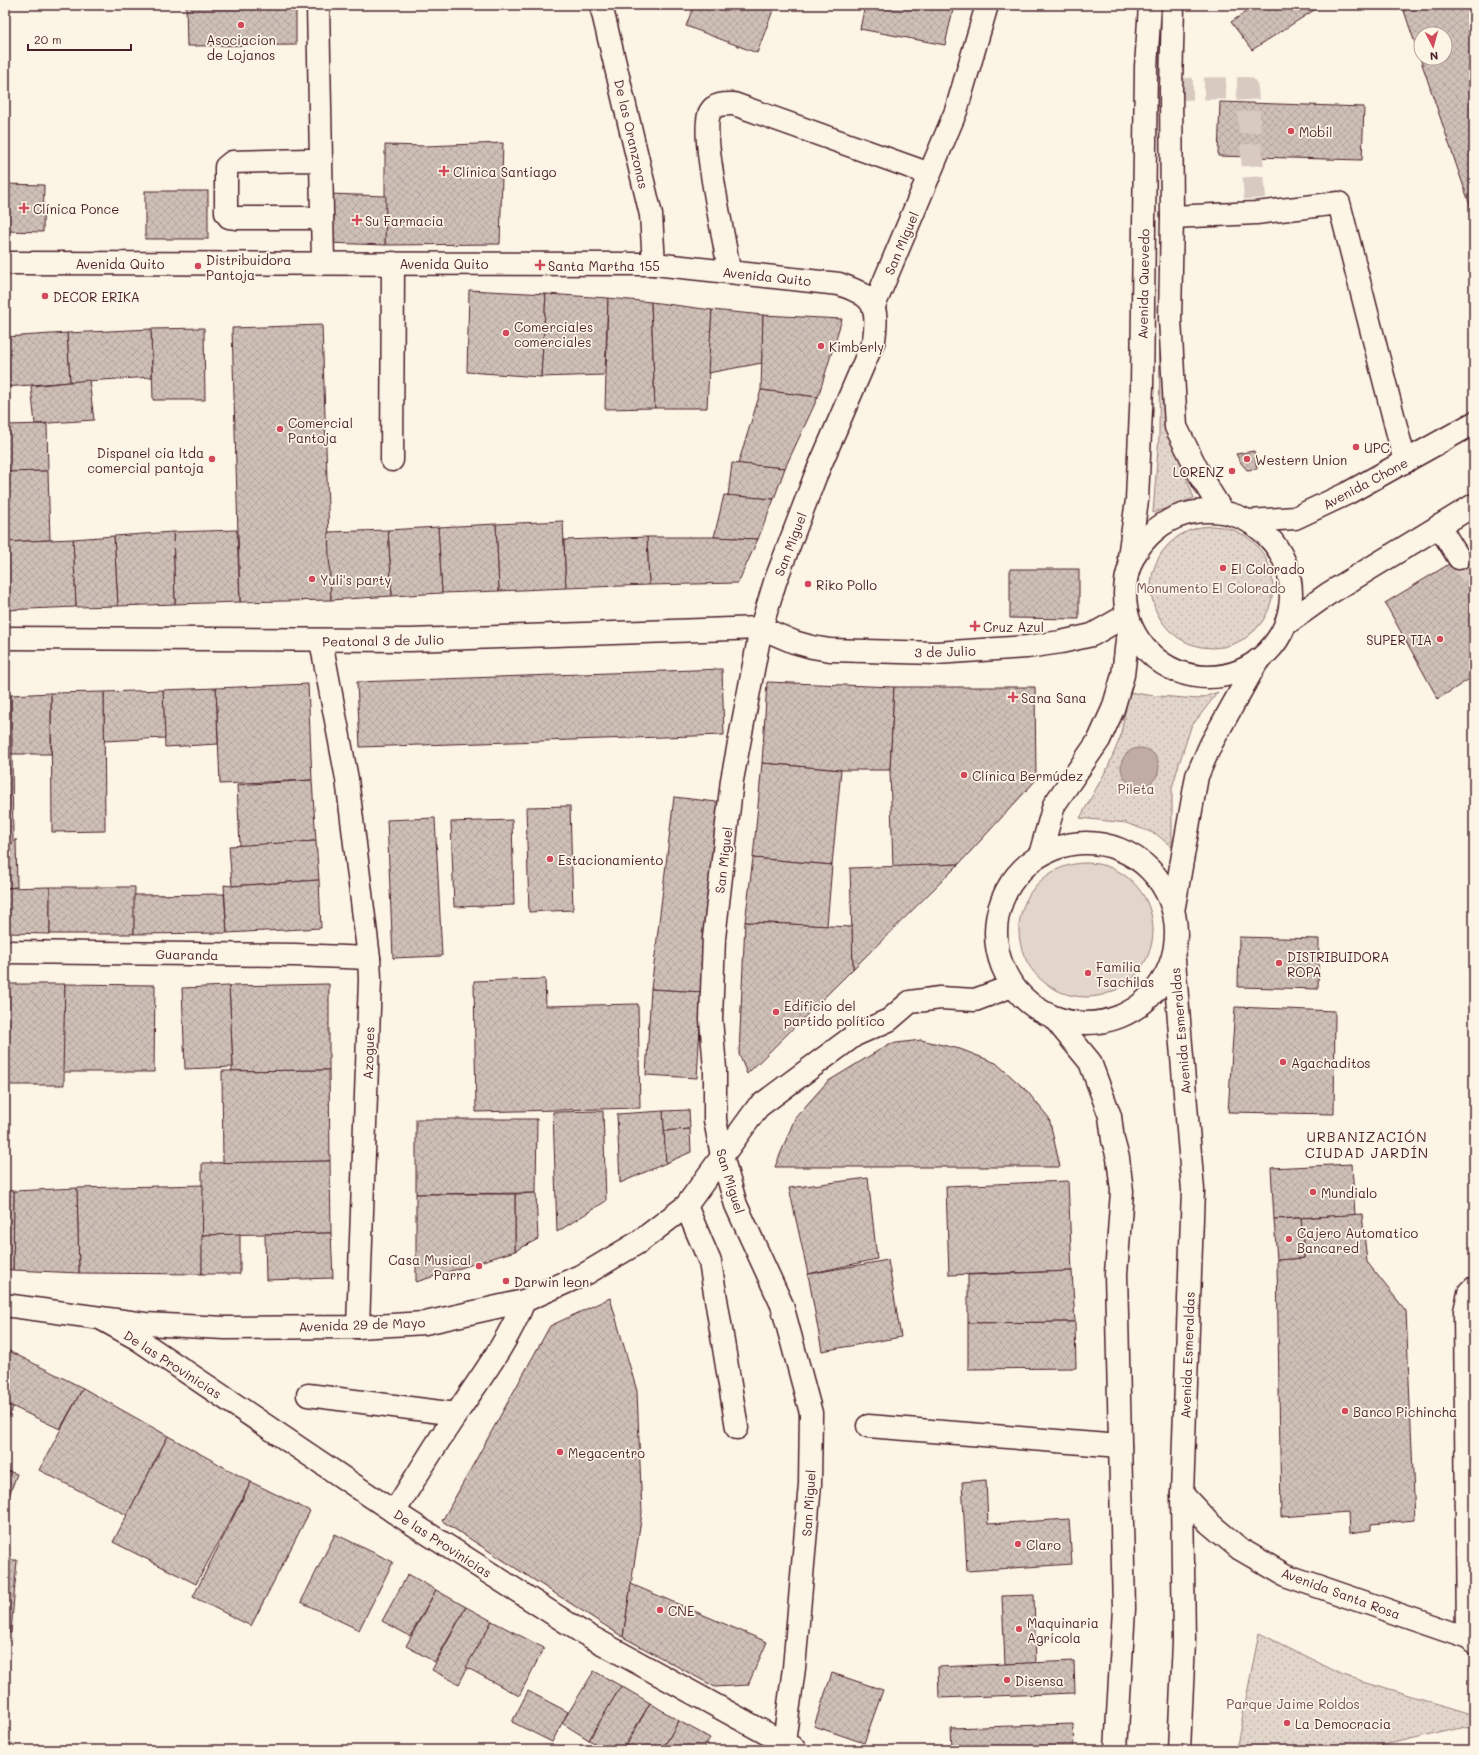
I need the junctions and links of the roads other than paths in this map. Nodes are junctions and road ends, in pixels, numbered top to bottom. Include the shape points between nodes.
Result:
1 (318, 5) edge
2 (601, 5) edge
3 (987, 5) edge
4 (1150, 5) edge
5 (1173, 5) edge
6 (321, 162) junction
7 (930, 174) junction
8 (1172, 217) junction
9 (322, 218) junction
10 (5, 263) edge
11 (323, 263) junction
12 (393, 263) junction
13 (654, 264) junction
14 (729, 272) junction
15 (874, 306) junction
16 (1474, 423) edge
17 (392, 460) dead end
18 (1405, 462) junction
19 (1474, 505) edge
20 (1222, 511) junction
21 (1249, 521) junction
22 (1440, 526) junction
23 (1459, 558) tunnel mouth
24 (1130, 562) junction
25 (1128, 619) junction
26 (1286, 624) junction
27 (761, 628) junction
28 (5, 638) edge
29 (321, 641) junction
30 (1258, 660) junction
31 (1040, 855) junction
32 (1174, 906) junction
33 (5, 952) edge
34 (369, 958) junction
35 (1174, 960) junction
36 (1012, 986) junction
37 (1054, 1018) junction
38 (722, 1156) junction
39 (686, 1206) junction
40 (1474, 1288) edge
41 (524, 1301) junction
42 (5, 1305) edge
43 (100, 1318) junction
44 (358, 1327) junction
45 (308, 1395) dead end
46 (456, 1414) junction
47 (868, 1426) dead end
48 (737, 1428) dead end
49 (1120, 1446) junction
50 (1182, 1494) junction
51 (394, 1512) junction
52 (1471, 1641) edge
53 (790, 1746) edge
54 (1116, 1750) edge
55 (1179, 1750) edge

1 - 6 main road
2 - 13 main road, De las Oranzonas via 651,215
3 - 7 main road, San Miguel via 956,111
4 - 24 main road, Avenida Quevedo via 1146,67 1142,387 1137,500
5 - 8 main road
6 - 9 main road
6 - 9 main road via 228,164 226,213 229,217 237,218
7 - 14 main road via 734,104 721,104 711,110 707,120 710,158
7 - 15 main road, San Miguel
8 - 18 main road via 1256,213 1339,203
8 - 20 main road via 1170,319 1176,427 1202,479
9 - 11 main road
10 - 11 main road, Avenida Quito
11 - 12 main road, Avenida Quito
12 - 13 main road, Avenida Quito
12 - 17 main road
13 - 14 main road, Avenida Quito
14 - 15 main road, Avenida Quito via 839,284 867,296
15 - 27 main road, San Miguel via 874,340 815,477 775,582
16 - 18 main road, Avenida Chone
18 - 21 main road, Avenida Chone via 1348,494 1295,518
19 - 22 main road
20 - 21 main road
20 - 24 main road via 1194,511 1167,520 1145,538
21 - 26 main road via 1268,536 1282,555 1290,578 1291,602
22 - 23 main road
22 - 26 main road via 1328,594
24 - 25 main road via 1125,578
25 - 27 main road, 3 de Julio via 1092,635 1061,642 1027,647 936,653 824,649 794,642
25 - 30 main road via 1142,645 1160,663 1184,674 1210,677 1235,672
25 - 31 main road via 1123,675 1113,709 1099,740 1054,805
26 - 30 main road via 1274,644
27 - 29 main road, Peatonal 3 de Julio via 461,639
27 - 38 main road, San Miguel via 732,780 714,938 711,1019 715,1069 715,1120
28 - 29 main road, Peatonal 3 de Julio
29 - 34 main road, Azogues via 347,779
30 - 32 main road via 1210,744 1197,776
31 - 32 main road via 1070,844 1103,844 1116,848 1134,856 1159,877
31 - 36 main road via 1016,875 1001,900 996,930 999,959
32 - 35 main road via 1178,933
33 - 34 main road, Guaranda
34 - 44 main road, Azogues
35 - 37 main road via 1156,992 1126,1015 1090,1024
35 - 50 main road, Avenida Esmeraldas via 1193,1190
36 - 37 main road via 1031,1005
36 - 38 main road, Avenida 29 de Mayo via 975,1000 940,998 909,1003 889,1020 855,1035 758,1107
37 - 49 main road via 1090,1062 1110,1116 1118,1158 1122,1191 1116,1274
38 - 39 main road, Avenida 29 de Mayo
38 - 53 main road, San Miguel via 736,1205 782,1305 811,1413 810,1484
39 - 41 main road, Avenida 29 de Mayo via 639,1242 587,1273
39 - 48 main road via 710,1262
40 - 52 main road via 1469,1293 1465,1311
41 - 44 main road, Avenida 29 de Mayo via 425,1323
41 - 46 main road via 496,1356
42 - 43 main road, Avenida 29 de Mayo
43 - 44 main road, Avenida 29 de Mayo via 145,1324 225,1328
43 - 51 main road, De las Provinicias via 136,1338
45 - 46 main road
46 - 51 main road
47 - 49 main road
49 - 54 main road via 1124,1608
50 - 52 main road, Avenida Santa Rosa via 1209,1523 1240,1550 1285,1575
50 - 55 main road, Avenida Esmeraldas via 1184,1642
51 - 53 main road, De las Provinicias via 580,1631

